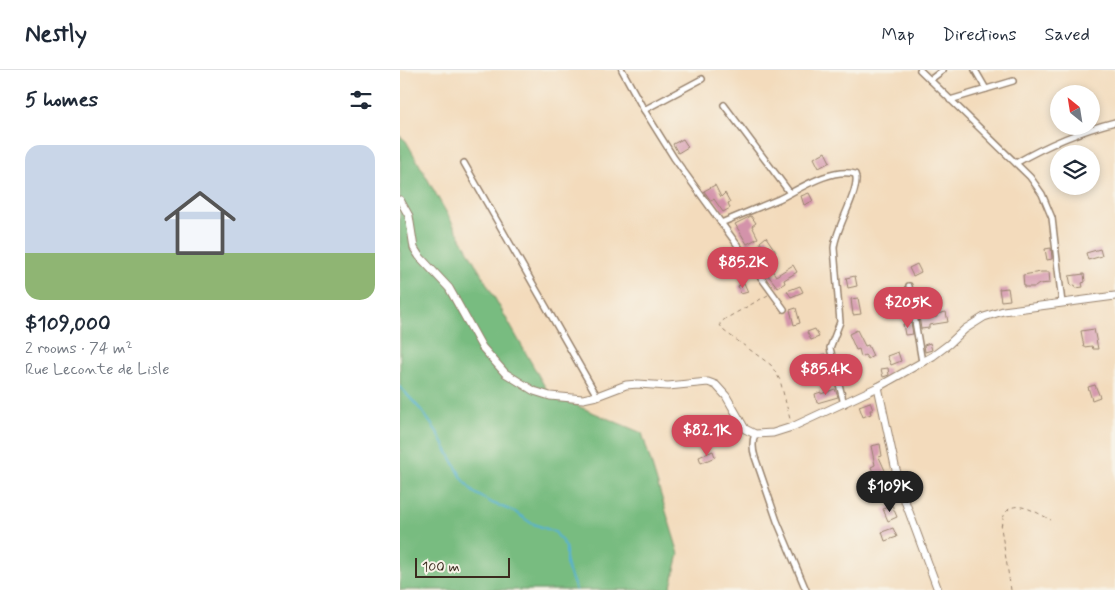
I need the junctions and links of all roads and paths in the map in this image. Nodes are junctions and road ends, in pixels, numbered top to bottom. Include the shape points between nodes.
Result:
1 (622, 70) edge
2 (920, 70) edge
3 (943, 70) edge
4 (975, 70) edge
5 (702, 79) dead end
6 (930, 80) junction
7 (1013, 81) dead end
8 (986, 89) junction
9 (950, 100) junction
10 (724, 105) dead end
11 (644, 110) junction
12 (1115, 122) edge
13 (1016, 163) junction
14 (464, 164) dead end
15 (790, 193) junction
16 (400, 200) edge
17 (721, 223) junction
18 (909, 286) dead end
19 (771, 294) junction
20 (1115, 296) edge
21 (1062, 303) junction
22 (784, 310) dead end
23 (922, 362) junction
24 (878, 387) junction
25 (598, 396) junction
26 (844, 404) junction
27 (792, 427) junction
28 (755, 434) junction
29 (1051, 520) dead end
30 (806, 590) edge
31 (938, 590) edge
32 (1011, 590) edge

1 - 11 street
2 - 6 street
3 - 6 street
4 - 8 street
5 - 11 street
6 - 9 street
7 - 8 street
8 - 9 street
9 - 13 street
10 - 15 street
11 - 17 street
12 - 13 street via 1058,141
13 - 21 street via 1042,194 1052,218
14 - 25 street
15 - 17 street
15 - 26 street via 838,173 855,174 857,177 834,248 840,322 830,348
16 - 25 main road via 409,216 414,248 449,288 482,347 505,373 534,391 550,396 583,399
17 - 19 street
18 - 23 street
19 - 22 street
19 - 27 path via 726,318 720,325 771,365 780,380
20 - 21 main road
21 - 23 main road via 1003,311 984,317
23 - 24 main road
24 - 26 main road
24 - 31 main road via 905,501
25 - 28 main road via 626,385 668,386 708,382 716,385 726,396 745,429
26 - 27 main road
27 - 28 main road
28 - 30 street via 754,457
29 - 32 path via 1025,507 1015,506 1002,518

